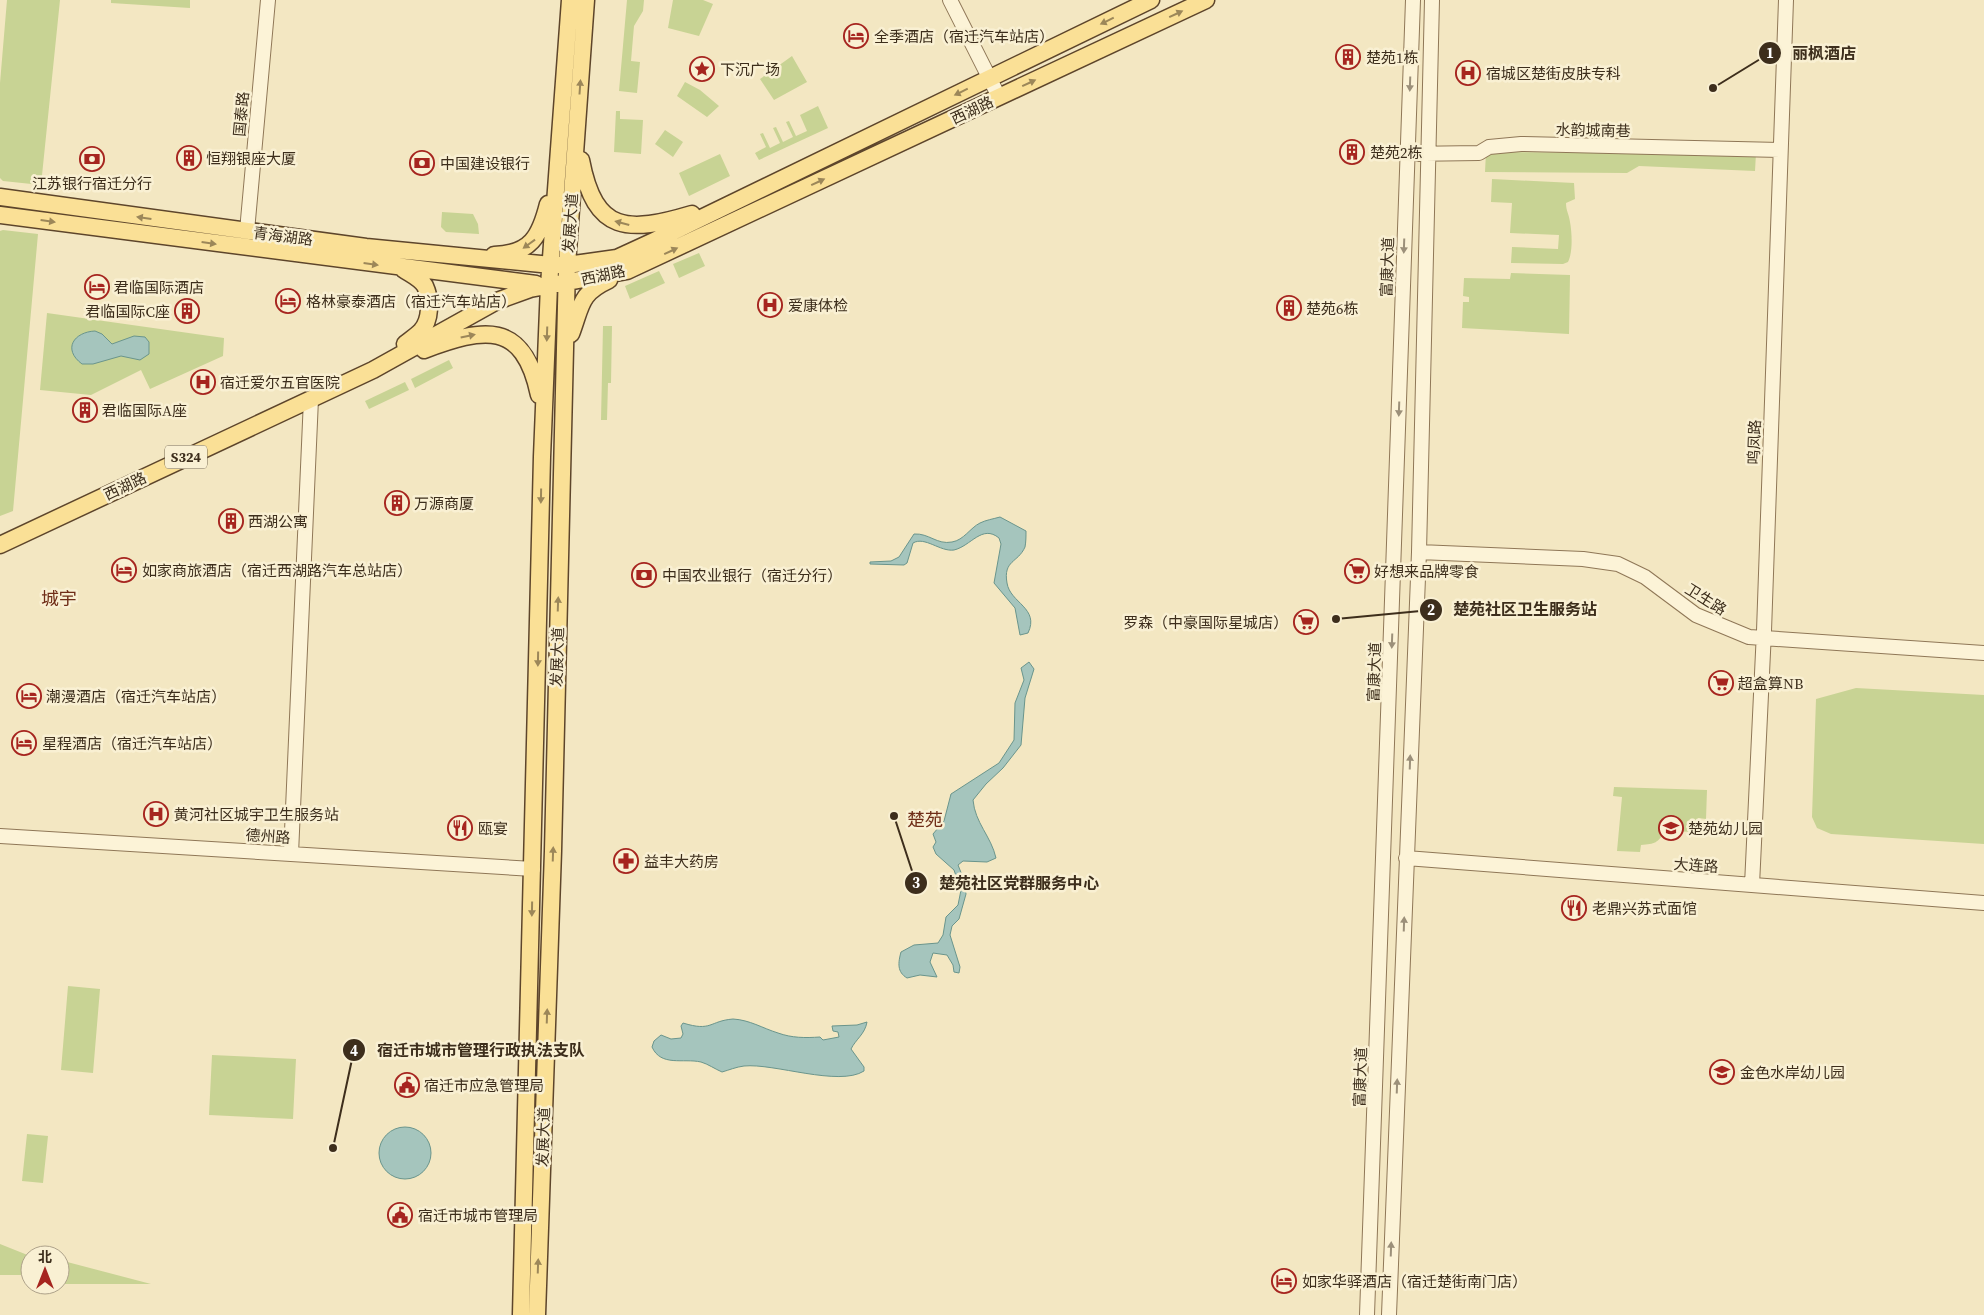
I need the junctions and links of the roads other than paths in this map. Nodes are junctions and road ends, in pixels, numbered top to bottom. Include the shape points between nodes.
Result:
1 (268, 0) edge
2 (570, 0) edge
3 (586, 0) edge
4 (950, 0) edge
5 (1152, 0) edge
6 (1206, 0) edge
7 (1413, 0) edge
8 (1432, 0) edge
9 (1786, 0) edge
10 (1134, 4) edge
11 (989, 78) junction
12 (999, 97) junction
13 (568, 134) junction
14 (1780, 150) junction
15 (1407, 154) junction
16 (1428, 154) junction
17 (0, 197) edge
18 (737, 200) junction
19 (0, 215) edge
20 (247, 231) junction
21 (435, 255) junction
22 (559, 265) junction
23 (401, 268) junction
24 (627, 271) junction
25 (567, 283) junction
26 (549, 285) junction
27 (567, 344) junction
28 (373, 370) junction
29 (312, 398) junction
30 (542, 457) junction
31 (0, 545) edge
32 (1418, 548) junction
33 (1763, 635) junction
34 (1984, 644) edge
35 (1984, 653) edge
36 (0, 836) edge
37 (291, 854) junction
38 (1406, 858) junction
39 (533, 869) junction
40 (1752, 885) junction
41 (1984, 903) edge
42 (521, 1315) edge
43 (537, 1315) edge
44 (1368, 1315) edge
45 (1389, 1315) edge

1 - 20 street, 国泰路
2 - 13 main road, 发展大道
13 -> 3 main road, 发展大道
4 - 11 street
5 - 10 main road, 西湖路
12 -> 6 main road, 西湖路
7 -> 15 street, 富康大道
8 - 16 street
9 - 14 street, 鸣凤路
10 -> 11 main road, 西湖路
11 - 12 street
11 -> 18 main road, 西湖路
24 -> 12 main road, 西湖路
18 -> 13 main road via 656,224 617,222 593,203
13 -> 21 main road via 542,228 535,240 523,249 503,255
13 - 22 main road, 发展大道
14 - 16 street, 水韵城南巷 via 1521,144 1489,147 1479,153
14 - 33 street, 鸣凤路
15 - 16 street, 水韵城南巷
15 -> 44 street, 富康大道
16 - 32 street
20 -> 17 main road, 青海湖路
18 - 22 main road, 西湖路 via 617,258
19 -> 23 main road, 青海湖路
20 - 21 main road, 青海湖路
21 - 22 main road, 青海湖路
22 - 25 main road, 发展大道
22 - 26 main road, 发展大道
23 - 26 main road, 青海湖路
23 - 28 main road via 417,277 424,286 429,303 428,318 421,331
24 - 25 main road, 西湖路
24 - 27 main road via 592,288 585,296
25 - 26 main road, 西湖路
25 - 27 main road, 发展大道
26 - 28 main road, 西湖路 / S324 via 497,301
26 -> 30 main road, 发展大道
43 -> 27 main road, 发展大道
28 - 29 main road, 西湖路 / S324
28 -> 30 main road via 472,334 488,333 504,338 519,349 535,376 541,410
29 - 31 main road, 西湖路 / S324
29 - 37 street
30 -> 39 main road, 发展大道
32 - 33 street, 卫生路 via 1618,564 1645,577 1706,621 1740,634
38 -> 32 street
33 - 34 street, 卫生路
33 - 35 street, 卫生路
33 - 40 street, 鸣凤路
36 - 37 street, 德州路
37 - 39 street, 德州路
38 - 40 street, 大连路
45 -> 38 street
39 -> 42 main road, 发展大道
40 - 41 street, 大连路

